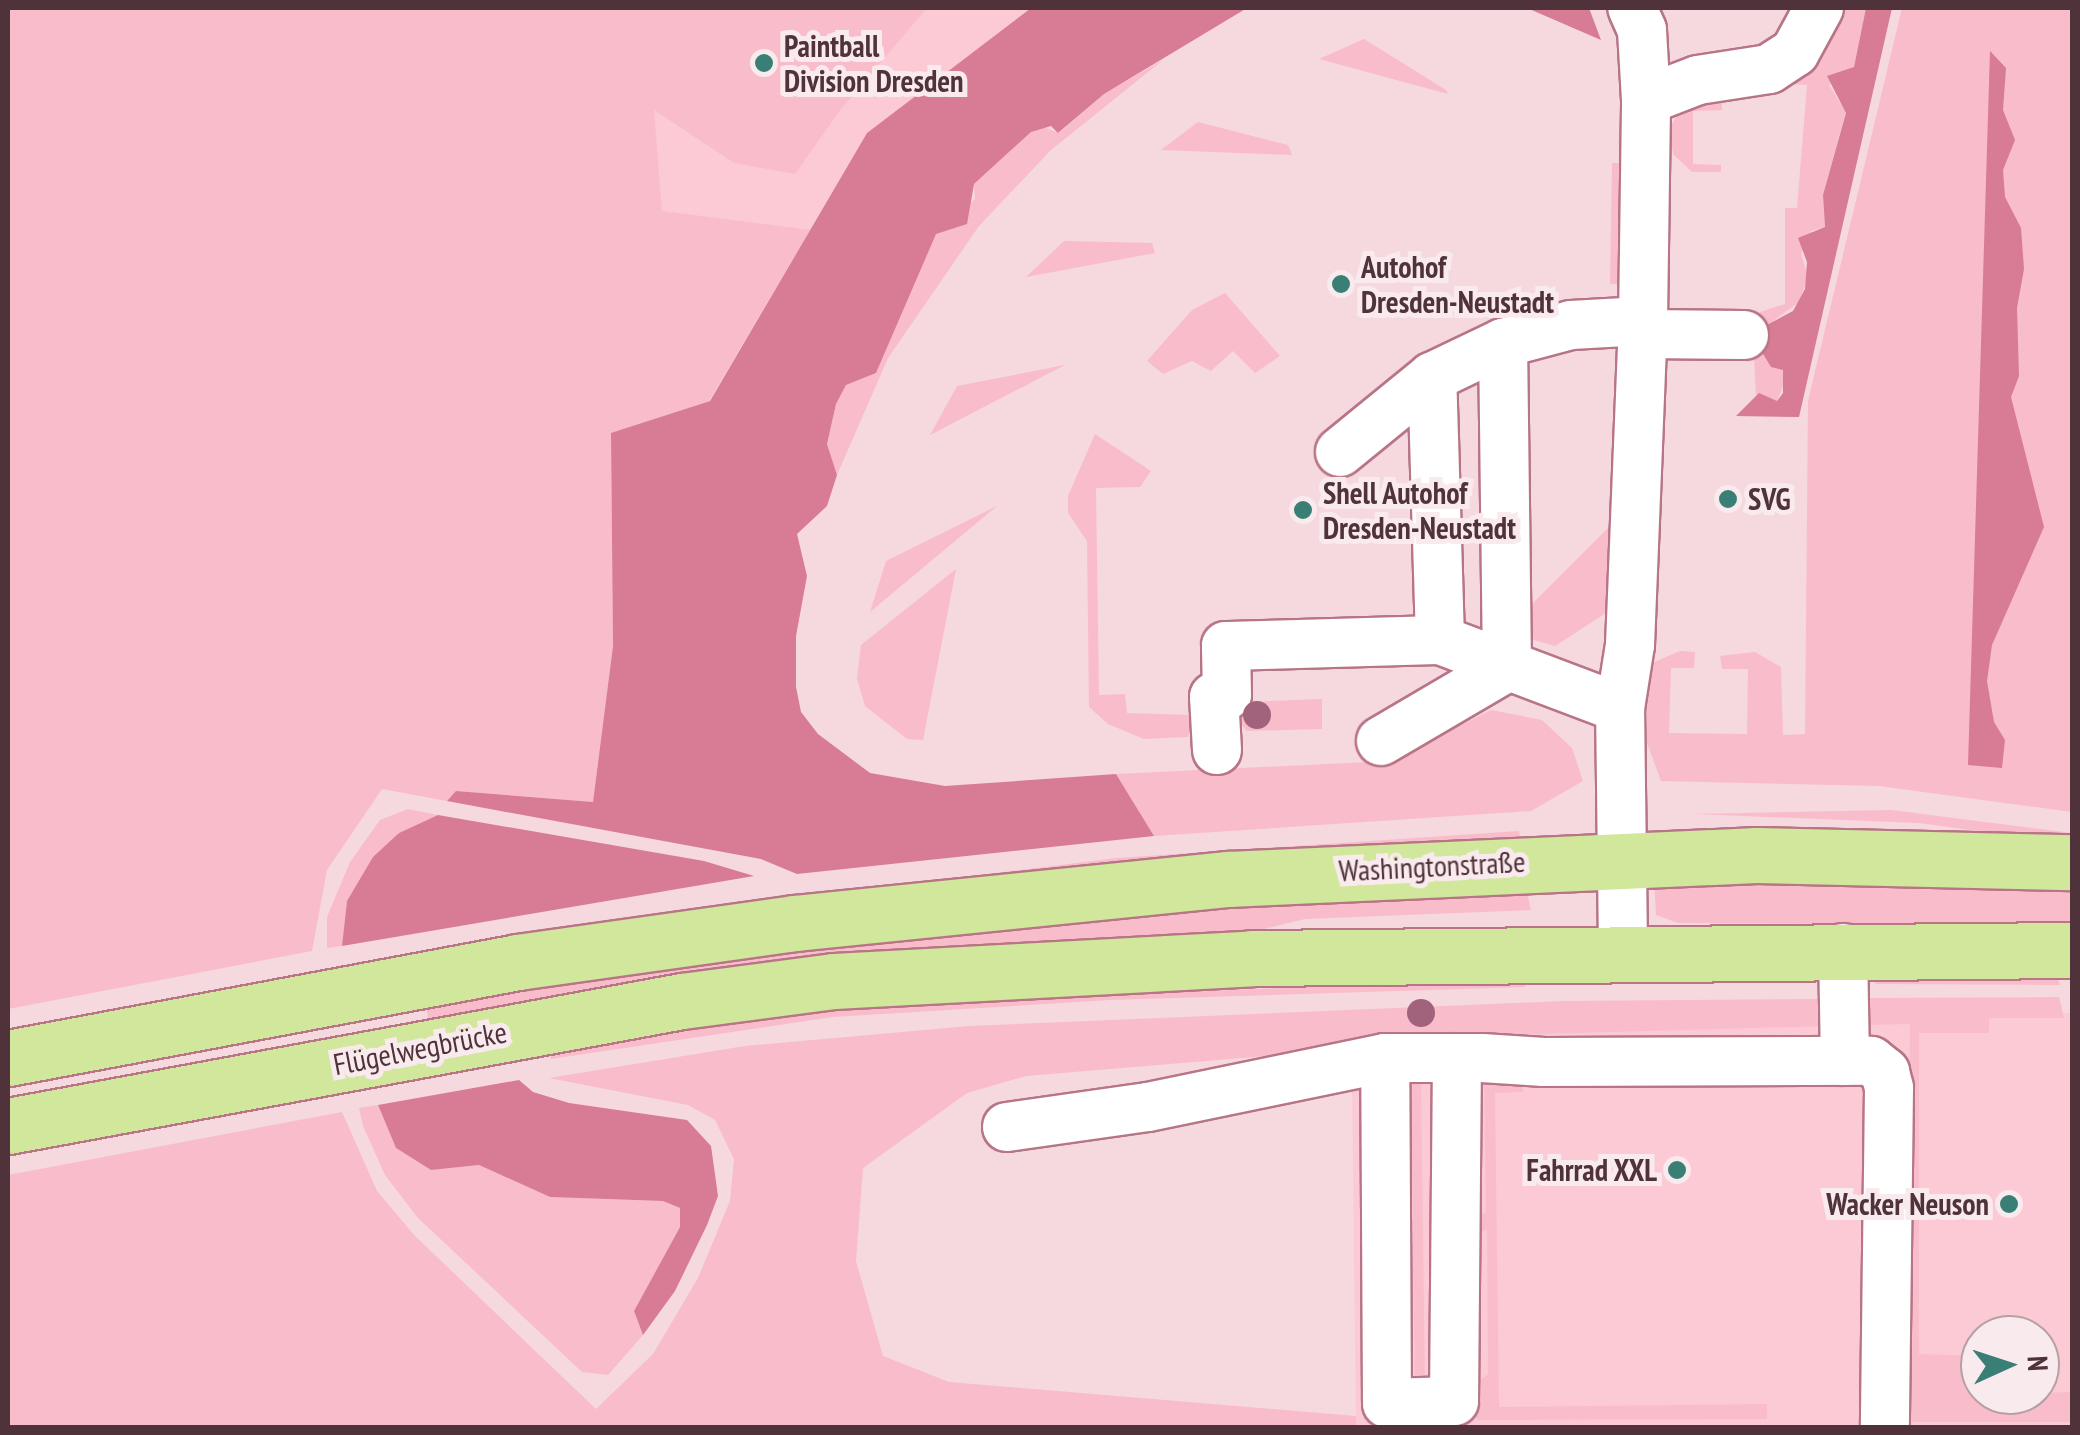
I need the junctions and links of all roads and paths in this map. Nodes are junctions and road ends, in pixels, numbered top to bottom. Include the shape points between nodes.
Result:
1 (1632, 8) edge
2 (1819, 8) edge
3 (1646, 100) junction
4 (1643, 327) junction
5 (1744, 335) dead end
6 (1503, 343) junction
7 (1432, 377) junction
8 (1340, 452) dead end
9 (1440, 640) junction
10 (1506, 668) junction
11 (1620, 708) junction
12 (1381, 741) dead end
13 (1218, 750) dead end
14 (1623, 859) junction
15 (2072, 862) edge
16 (1844, 948) junction
17 (1623, 949) junction
18 (2072, 950) edge
19 (8, 1058) edge
20 (1385, 1058) junction
21 (1458, 1058) junction
22 (1844, 1061) junction
23 (8, 1126) edge
24 (1007, 1127) dead end
25 (1454, 1414) edge
26 (1397, 1415) edge
27 (1886, 1428) edge

1 - 3 lane via 1642,30
2 - 3 lane via 1795,52 1769,69 1698,80
3 - 4 lane
4 - 5 lane
4 - 6 lane via 1571,324
4 - 11 lane via 1630,646
6 - 7 lane
6 - 10 lane
7 - 8 lane
7 - 9 lane
9 - 10 lane
9 - 13 lane via 1226,646 1227,695 1214,697
10 - 11 lane
10 - 12 lane
11 - 14 lane
14 - 15 main road, Washingtonstraße
14 - 17 lane
14 - 19 main road, Washingtonstraße via 1228,879 794,923 422,980
16 - 17 main road
16 - 18 main road
16 - 22 lane
17 - 23 main road, Flügelwegbrücke via 1252,958 834,981 434,1046
20 - 21 lane
20 - 24 lane via 1148,1108
20 - 26 lane
21 - 22 lane
21 - 25 lane
22 - 27 lane via 1871,1061 1885,1072 1888,1088
25 - 26 lane

